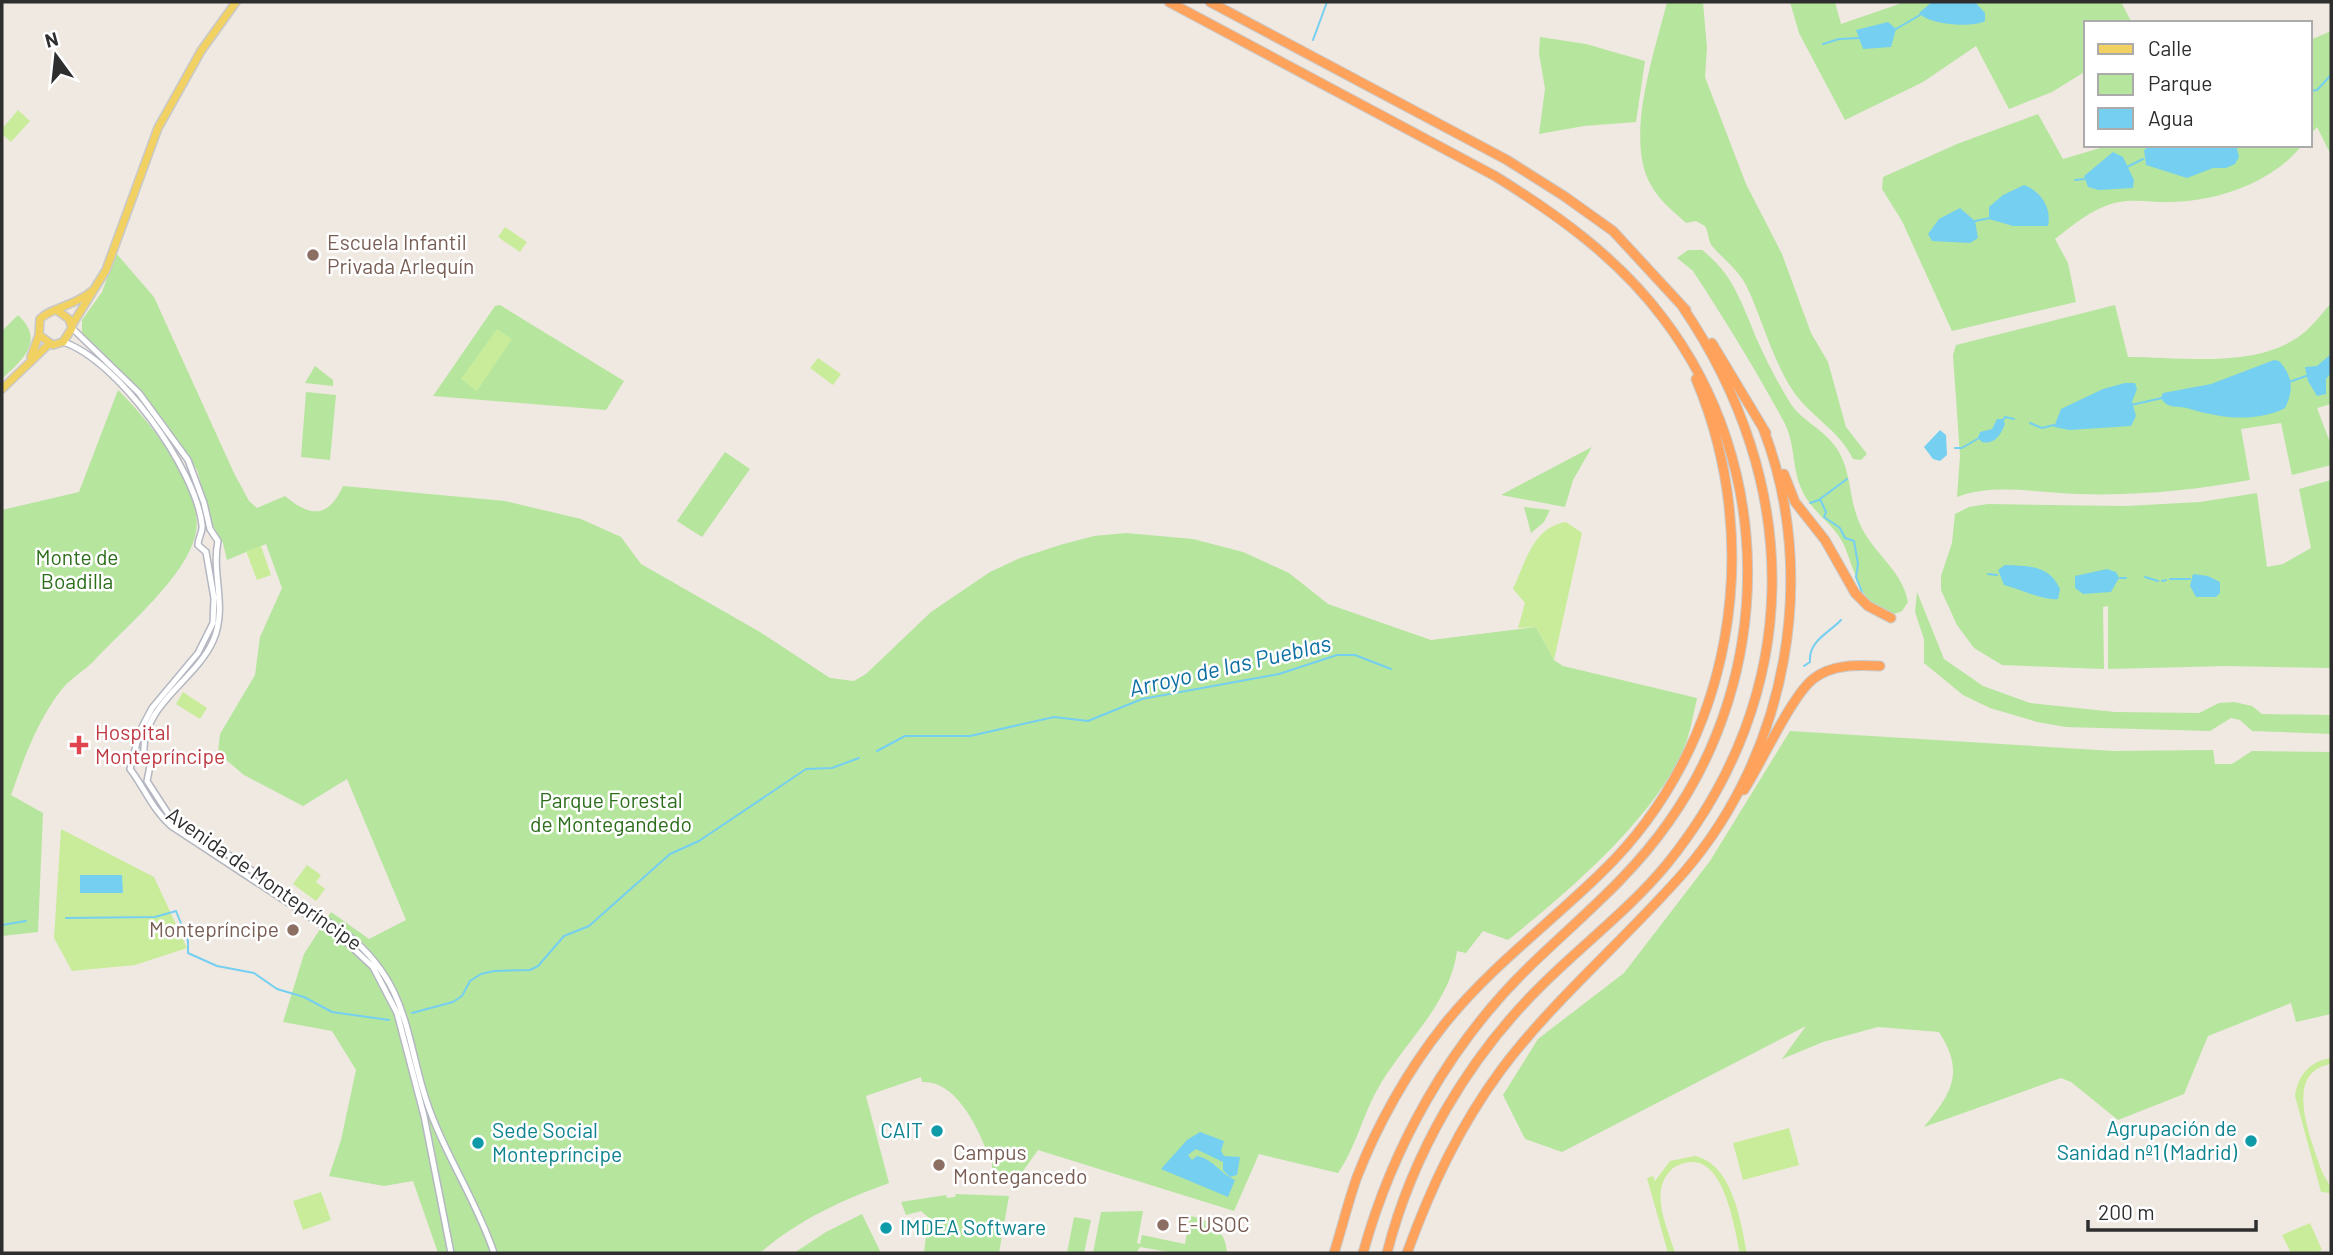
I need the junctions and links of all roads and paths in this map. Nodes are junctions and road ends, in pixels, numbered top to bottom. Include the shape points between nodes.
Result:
1 (236, 2) edge
2 (1169, 2) edge
3 (1210, 2) edge
4 (96, 286) junction
5 (1682, 306) junction
6 (58, 311) junction
7 (72, 326) junction
8 (39, 335) junction
9 (63, 342) junction
10 (49, 344) junction
11 (1685, 352) junction
12 (28, 364) junction
13 (2, 389) edge
14 (1763, 428) junction
15 (213, 533) junction
16 (202, 534) junction
17 (214, 550) junction
18 (206, 552) junction
19 (1891, 618) dead end
20 (1881, 666) dead end
21 (136, 754) junction
22 (144, 754) junction
23 (146, 774) junction
24 (137, 776) junction
25 (1725, 817) junction
26 (451, 1253) edge
27 (494, 1253) edge
28 (1334, 1253) edge
29 (1363, 1253) edge
30 (1387, 1253) edge
31 (1408, 1253) edge

1 - 4 main road via 201,51 158,128
2 - 11 highway via 1546,208 1598,248 1644,295
3 - 5 highway via 1507,160 1564,196 1613,231
4 - 6 main road via 83,299
4 - 7 main road
5 - 14 highway via 1718,352
5 - 30 highway via 1720,369 1754,450 1766,500 1773,567 1759,685 1713,800 1665,867 1541,986 1458,1090 1426,1147
6 - 7 main road
6 - 8 main road via 40,319
7 - 9 main road
7 - 15 street via 139,393 188,460
8 - 10 main road
8 - 12 main road
9 - 10 main road
9 - 16 street via 89,354 142,408 188,479
10 - 12 main road
11 - 28 highway via 1715,425 1731,533 1727,636 1703,721 1682,768 1647,823 1603,872 1482,981 1429,1046 1402,1085 1357,1177
11 - 29 highway via 1711,397 1738,476 1748,542 1747,611 1736,683 1727,709 1706,759 1648,850 1525,970 1439,1079 1406,1139
12 - 13 main road
14 - 19 highway via 1795,502 1825,540 1855,593
14 - 25 highway via 1786,502 1791,612 1769,715
15 - 16 street
15 - 17 street via 218,541
16 - 18 street via 198,545
17 - 18 street
17 - 22 street, Avenida de Montepríncipe via 221,597 219,625 198,664 160,707 146,733
18 - 21 street, Avenida de Montepríncipe via 213,623 198,653 152,708 140,731
20 - 25 highway via 1845,666 1814,678
21 - 22 street
21 - 24 street, Avenida de Montepríncipe via 129,765
22 - 23 street, Avenida de Montepríncipe via 151,762
23 - 24 street
23 - 27 street, Avenida de Montepríncipe via 152,793 169,815 348,935 388,976 404,1015 433,1120
24 - 26 street, Avenida de Montepríncipe via 154,810 171,826 343,940 373,967 397,1013 424,1116
25 - 31 highway via 1643,918 1503,1068 1446,1155

